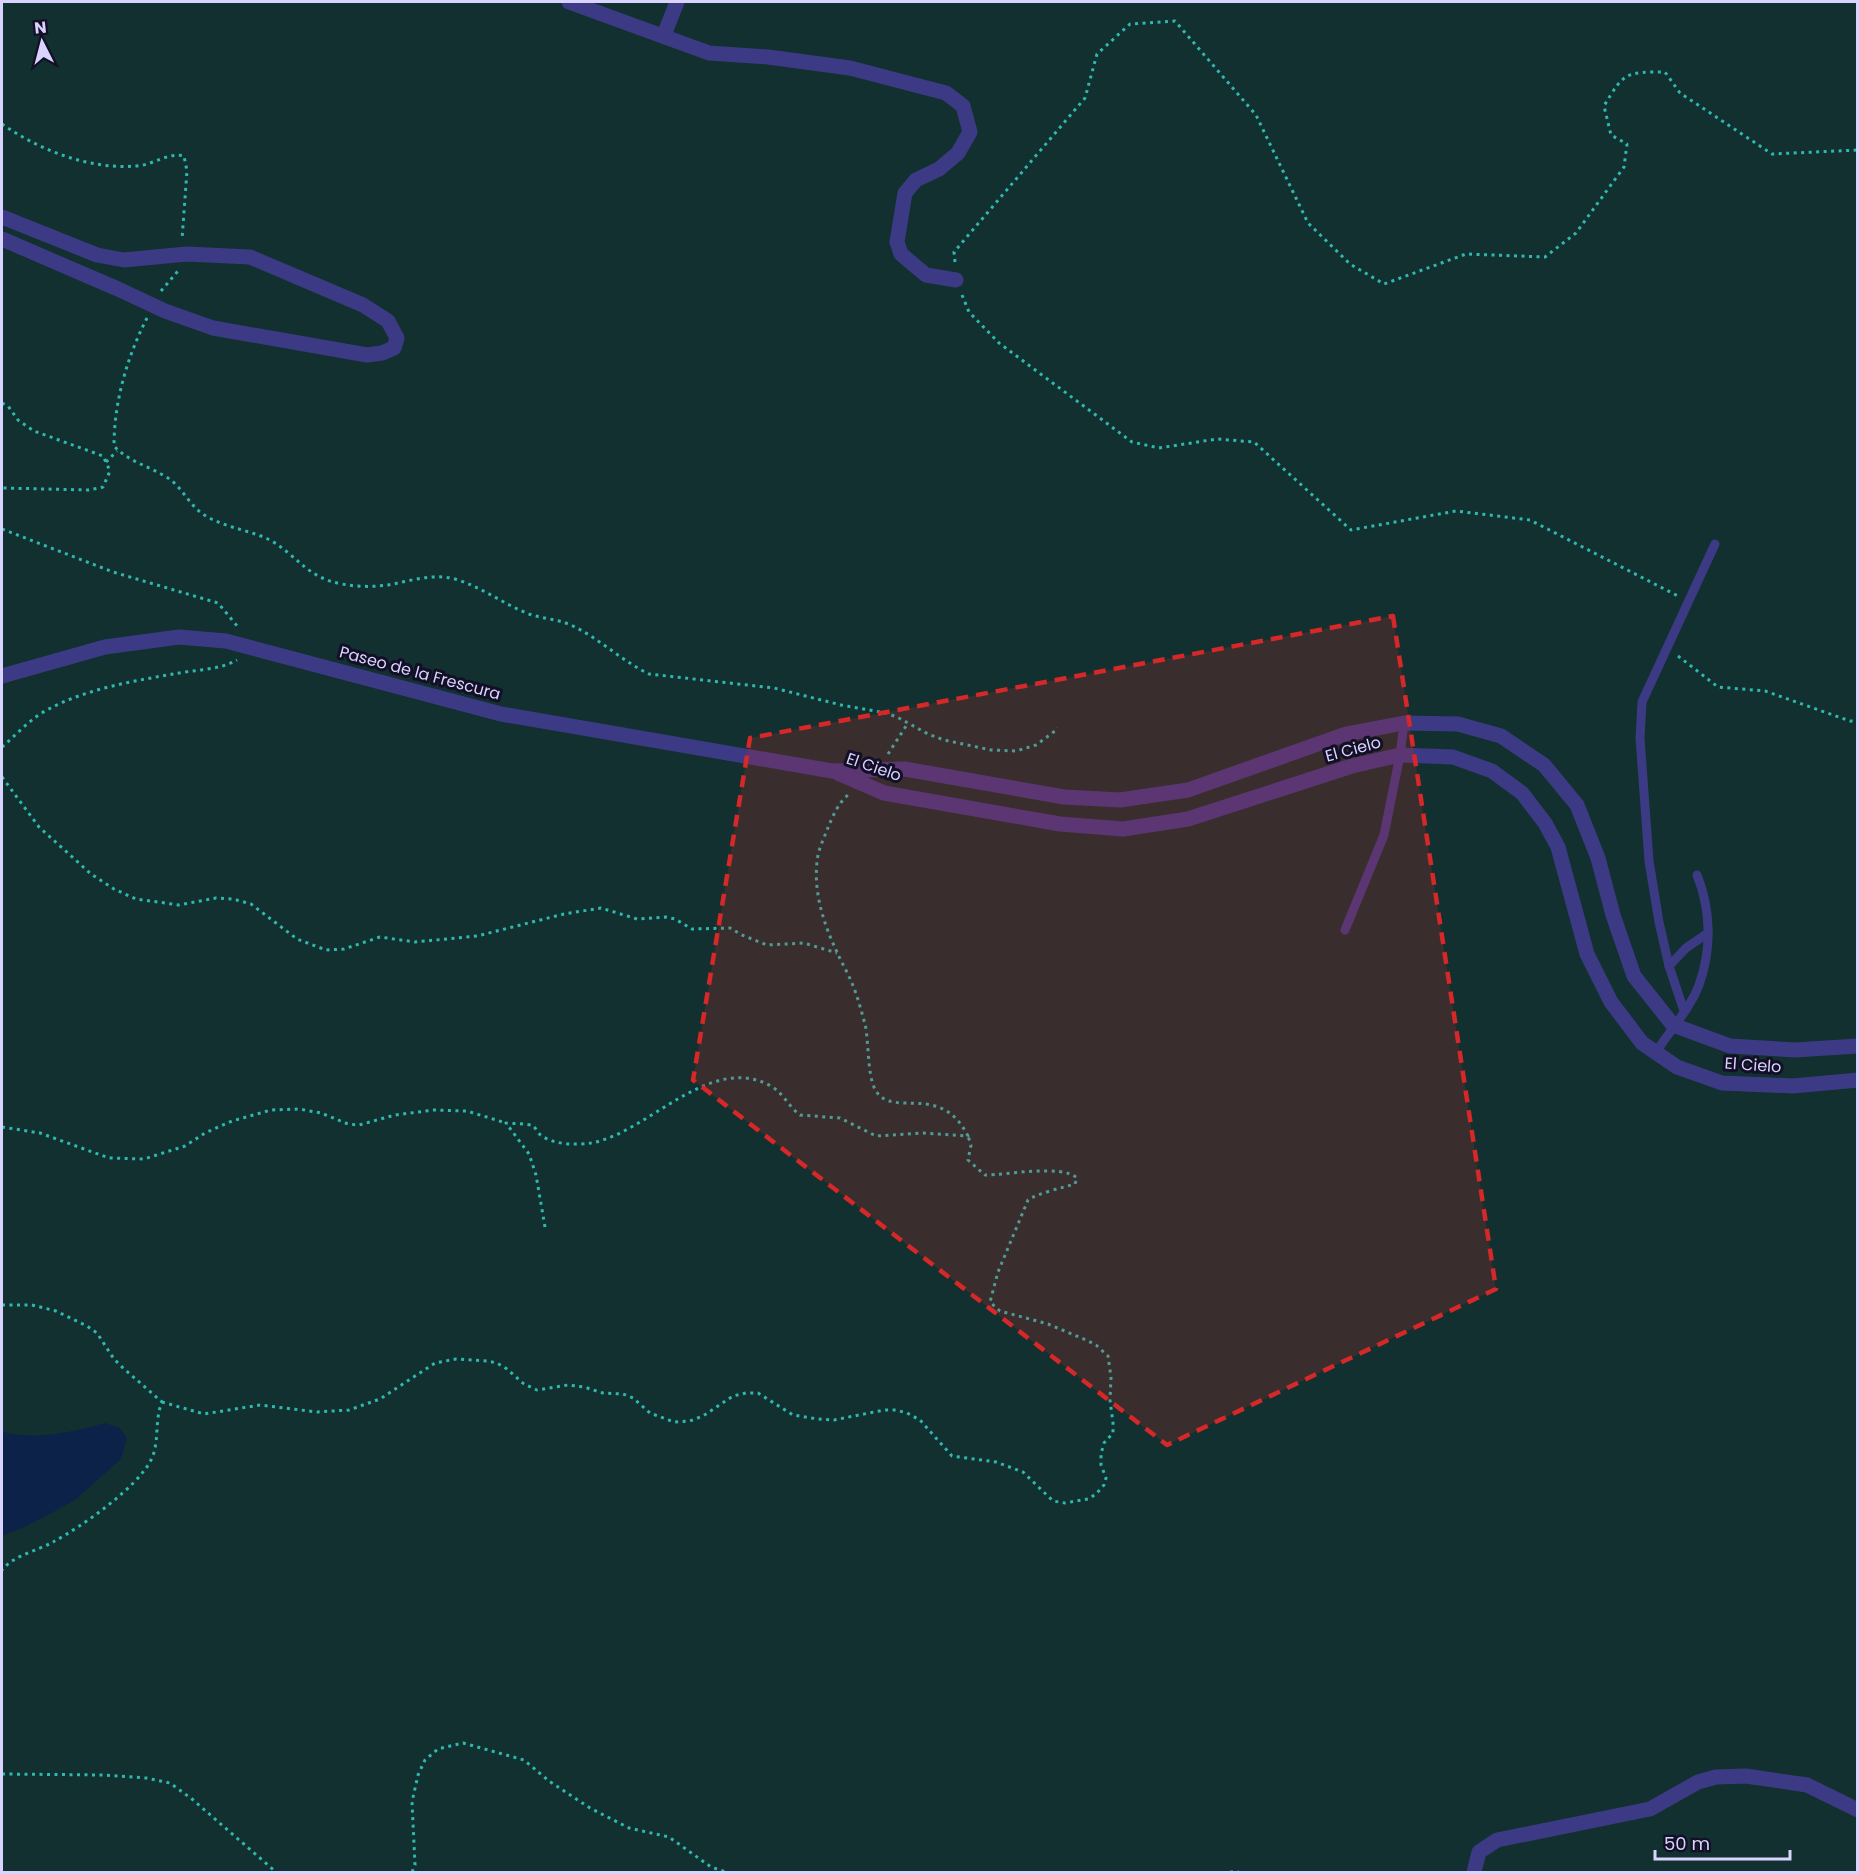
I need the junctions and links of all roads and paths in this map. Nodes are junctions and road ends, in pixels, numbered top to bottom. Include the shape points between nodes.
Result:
1 (569, 2) edge
2 (676, 2) edge
3 (663, 35) junction
4 (2, 124) edge
5 (1857, 150) edge
6 (2, 217) edge
7 (2, 239) edge
8 (183, 254) junction
9 (97, 255) junction
10 (87, 276) junction
11 (956, 280) junction
12 (153, 306) junction
13 (2, 403) edge
14 (118, 451) junction
15 (106, 462) junction
16 (2, 488) edge
17 (2, 529) edge
18 (1715, 544) dead end
19 (1688, 601) junction
20 (245, 646) junction
21 (1667, 647) junction
22 (2, 676) edge
23 (1857, 721) edge
24 (908, 723) junction
25 (1404, 723) junction
26 (1056, 727) dead end
27 (2, 747) edge
28 (1400, 755) junction
29 (875, 770) junction
30 (832, 771) junction
31 (2, 777) edge
32 (863, 784) junction
33 (1696, 875) dead end
34 (1345, 930) dead end
35 (1708, 933) junction
36 (837, 954) junction
37 (1669, 966) junction
38 (1684, 1011) junction
39 (1673, 1025) junction
40 (1857, 1046) edge
41 (1656, 1052) junction
42 (1857, 1080) edge
43 (506, 1123) junction
44 (2, 1127) edge
45 (968, 1136) junction
46 (545, 1227) dead end
47 (2, 1305) edge
48 (162, 1402) junction
49 (2, 1570) edge
50 (2, 1774) edge
51 (1857, 1810) edge
52 (276, 1872) edge
53 (412, 1872) edge
54 (726, 1872) edge
55 (1230, 1872) edge
56 (1239, 1872) edge
57 (1474, 1872) edge

1 - 3 street
2 - 3 street
3 - 11 street via 709,53 850,68 946,93 963,106 970,132 958,153 939,169 916,180 905,193 897,242 901,254 926,275
4 - 8 path via 35,143 84,162 136,166 174,154 184,156 187,171
5 - 11 path via 1772,154 1680,93 1665,72 1632,72 1617,83 1604,106 1611,135 1627,144 1624,167 1576,233 1545,257 1466,254 1384,284 1350,264 1308,223 1256,115 1175,21 1130,24 1097,54 1085,98 954,252
6 - 9 street
7 - 10 street
8 - 9 street via 124,260
8 - 12 path via 180,269
8 - 12 street via 250,257 363,305 388,321 397,338 394,348 367,355 267,339 213,328
9 - 10 street
10 - 12 street
11 - 19 path via 969,312 999,343 1132,442 1159,448 1217,439 1254,442 1351,530 1456,511 1530,520
12 - 14 path via 129,361 118,402 114,446
13 - 15 path via 34,431 103,456
14 - 15 path
14 - 24 path via 169,479 207,517 270,541 326,580 374,586 417,578 452,578 475,585 529,614 571,624 649,674 774,688 886,713
15 - 16 path via 110,471 103,487
17 - 20 path via 113,572 218,603 237,624
18 - 19 lane
19 - 21 lane
20 - 22 street, Paseo de la Frescura via 226,640 179,637 105,647
20 - 27 path via 236,662 127,681 81,695 25,724
20 - 30 street, Paseo de la Frescura via 501,714
21 - 23 path via 1718,687 1765,691
21 - 37 lane via 1642,702 1640,738 1649,861
24 - 26 path via 944,740 1016,752 1036,745
24 - 29 path
25 - 28 lane
25 - 29 street, El Cielo via 1346,734 1188,790 1120,800 1064,797 905,770
25 - 39 street, El Cielo via 1458,724 1501,736 1544,765 1577,805 1598,858 1634,976
28 - 32 street, El Cielo via 1352,766 1188,819 1123,829 1060,824 884,793
28 - 34 lane via 1384,835
28 - 41 street, El Cielo via 1453,757 1492,771 1522,793 1558,847 1587,954 1611,1002 1642,1043
29 - 30 street, El Cielo
30 - 32 street, El Cielo
31 - 36 path via 39,828 114,890 179,905 216,898 251,904 297,939 326,950 344,949 380,936 415,942 477,936 601,908 638,919 675,919 692,929 730,928 767,945 804,943
32 - 36 path via 845,797 835,813 818,857 817,892
33 - 35 lane via 1705,895
35 - 37 lane
35 - 38 lane via 1698,987
36 - 45 path via 852,981 877,1092 898,1103 940,1106 954,1115
37 - 38 lane
38 - 39 lane
39 - 40 street, El Cielo via 1730,1046 1795,1050
39 - 41 lane
41 - 42 street, El Cielo via 1677,1067 1722,1083 1793,1086
43 - 44 path via 467,1111 434,1110 359,1125 299,1109 271,1110 232,1121 171,1152 144,1160 109,1158 40,1133
43 - 45 path via 532,1126 542,1137 556,1142 593,1143 616,1135 711,1083 731,1078 772,1087 800,1115 840,1118 876,1136
43 - 46 path via 529,1154
45 - 48 path via 968,1160 985,1175 1060,1171 1077,1178 1075,1184 1028,1200 990,1302 1000,1311 1048,1324 1086,1340 1108,1356 1113,1433 1101,1454 1104,1485 1088,1499 1053,1501 1023,1472 996,1462 952,1456 920,1420 896,1410 818,1419 793,1415 758,1393 746,1393 733,1396 703,1416 674,1422 650,1413 623,1394 568,1385 537,1390 497,1363 487,1361 456,1359 435,1363 380,1398 349,1410 317,1412 260,1405 204,1414
47 - 48 path via 32,1305 66,1314 87,1326 97,1333 122,1368
48 - 49 path via 155,1449 145,1470 101,1510 54,1542 8,1562
50 - 52 path via 104,1775 170,1784
51 - 57 street via 1807,1785 1746,1776 1716,1777 1698,1782 1650,1809 1497,1840 1479,1852
53 - 54 path via 415,1865 411,1802 418,1775 438,1749 464,1743 524,1760 590,1808 628,1828 669,1837 711,1867
55 - 56 path

